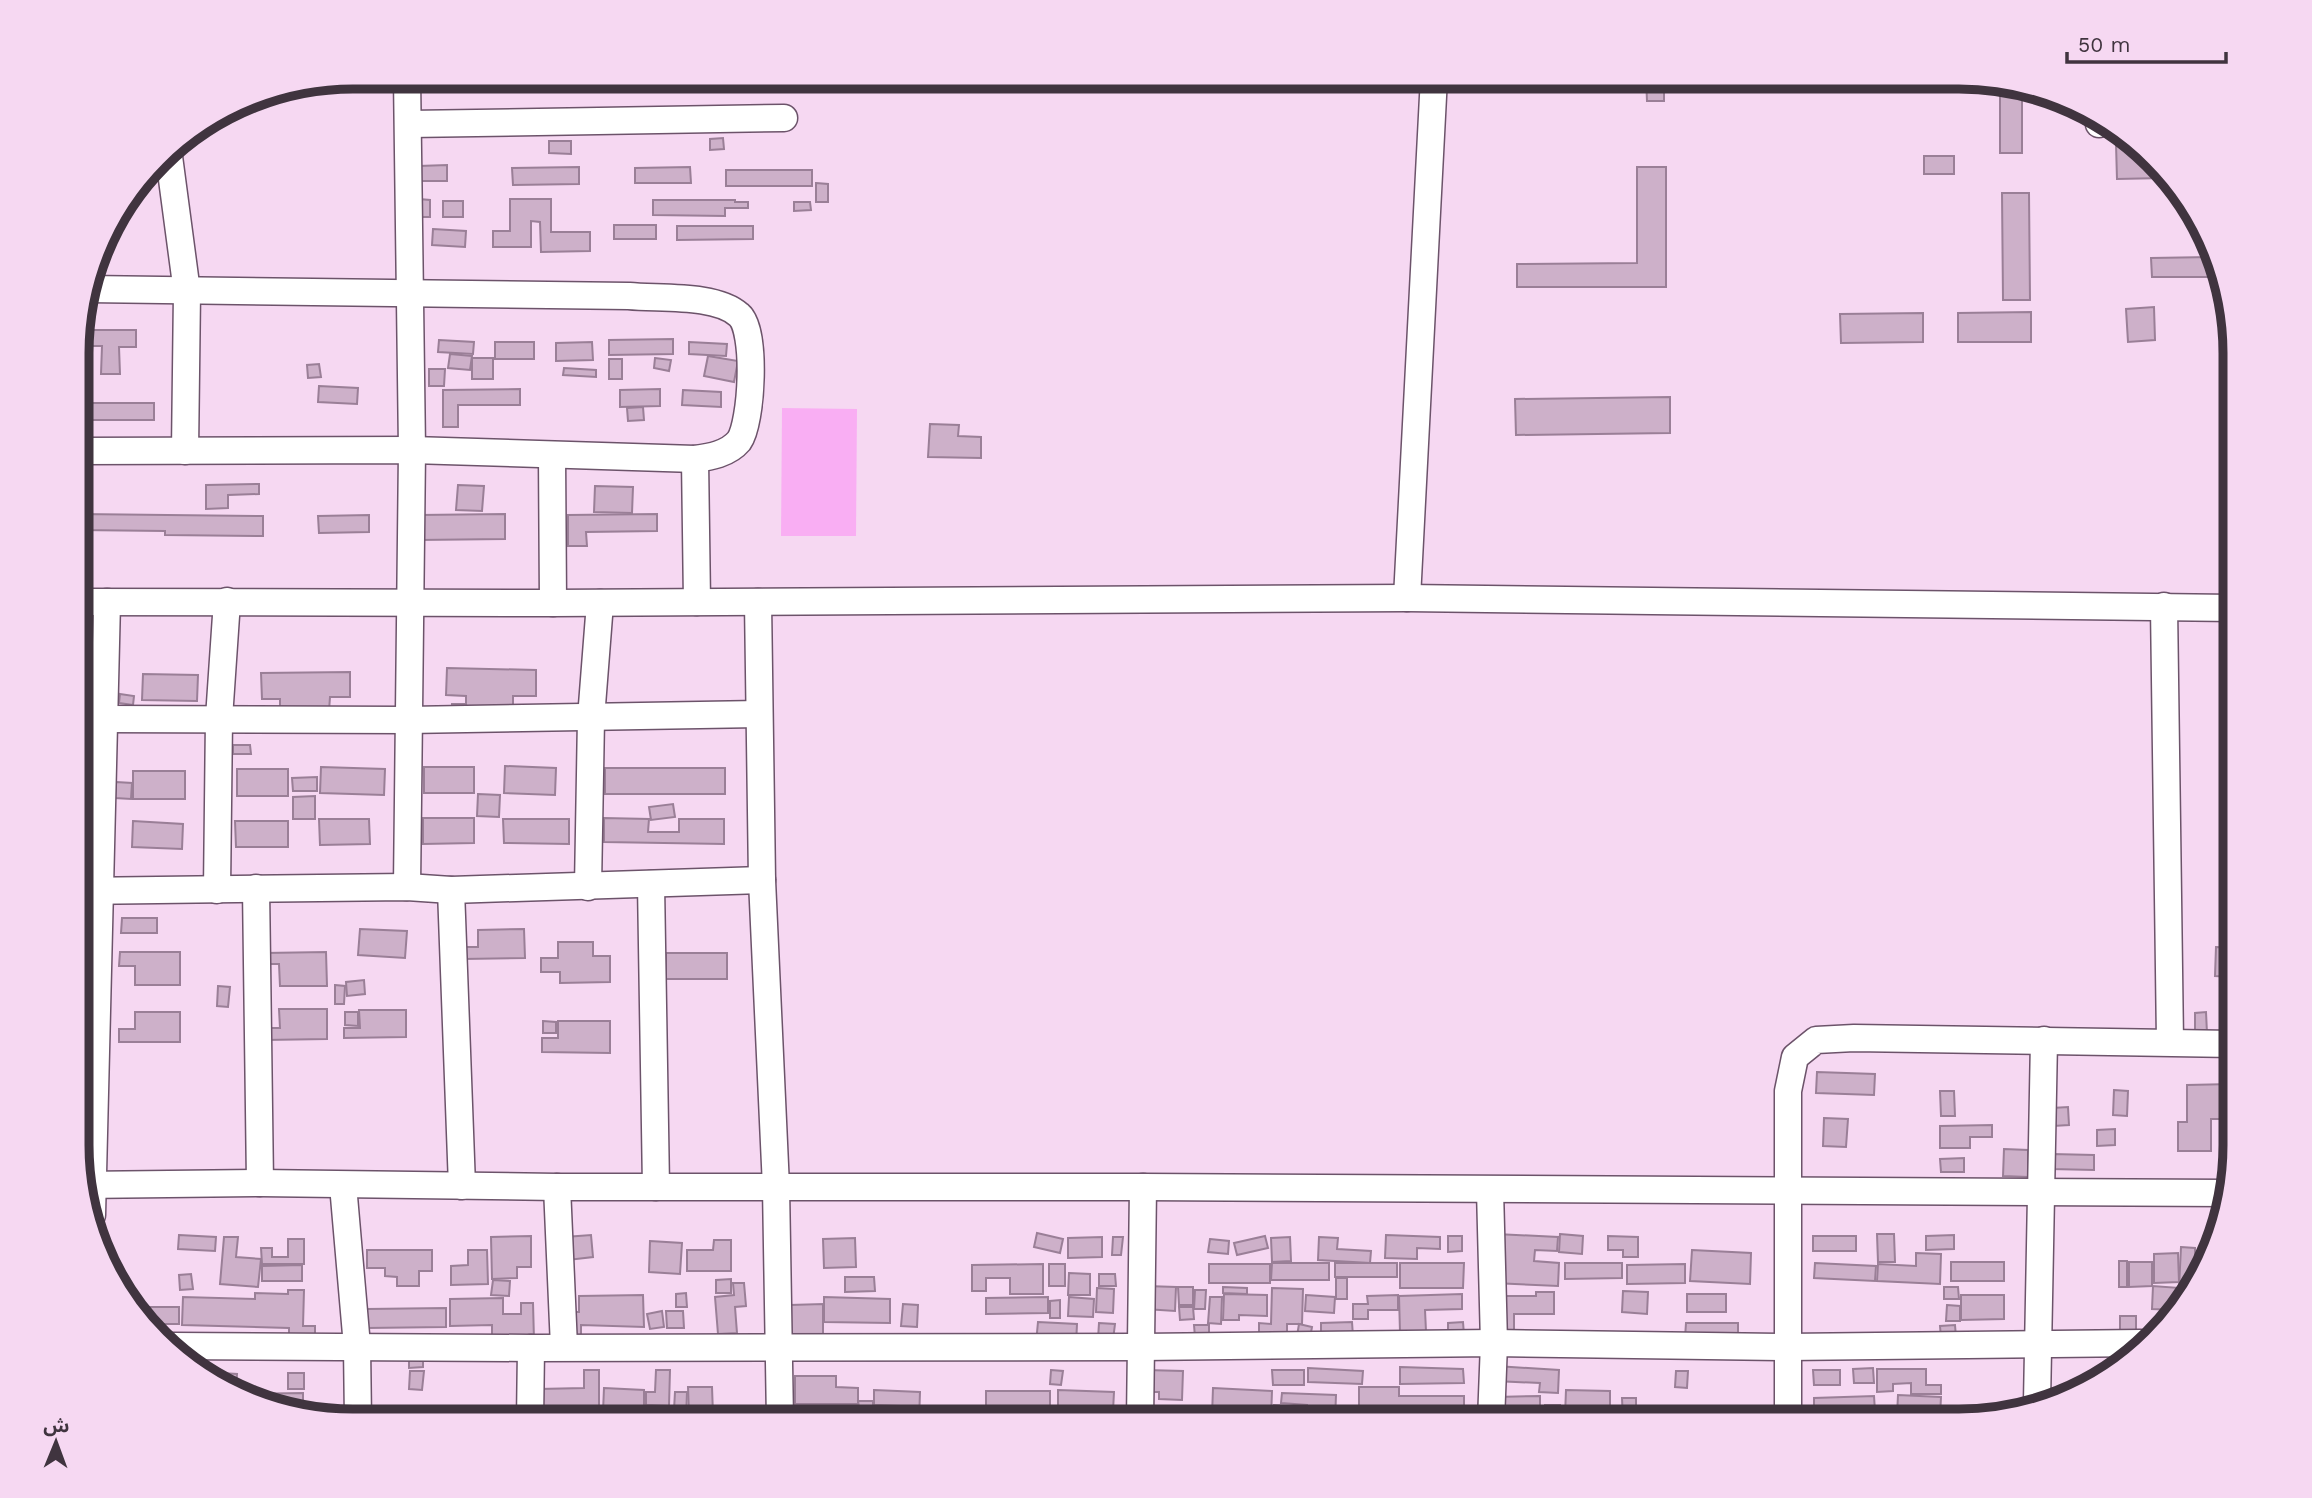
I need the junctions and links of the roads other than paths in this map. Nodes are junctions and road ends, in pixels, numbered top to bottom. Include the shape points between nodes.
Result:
1 (408, 89) edge
2 (1432, 89) edge
3 (784, 118) dead end
4 (409, 124) junction
5 (164, 170) edge
6 (97, 289) edge
7 (187, 292) junction
8 (410, 292) junction
9 (412, 450) junction
10 (89, 451) edge
11 (185, 451) junction
12 (552, 455) junction
13 (695, 459) junction
14 (1407, 598) junction
15 (228, 601) junction
16 (89, 602) edge
17 (107, 602) junction
18 (697, 602) junction
19 (758, 602) junction
20 (409, 603) junction
21 (553, 603) junction
22 (600, 603) junction
23 (2164, 606) junction
24 (2223, 608) edge
25 (759, 714) junction
26 (219, 718) junction
27 (591, 718) junction
28 (103, 719) junction
29 (408, 720) junction
30 (762, 880) junction
31 (651, 884) junction
32 (407, 887) junction
33 (588, 887) junction
34 (256, 888) junction
35 (217, 890) junction
36 (451, 890) junction
37 (89, 891) edge
38 (2044, 1040) junction
39 (2170, 1042) junction
40 (2223, 1044) edge
41 (260, 1183) junction
42 (93, 1185) edge
43 (343, 1185) junction
44 (462, 1186) junction
45 (558, 1187) junction
46 (656, 1187) junction
47 (776, 1187) junction
48 (1143, 1187) junction
49 (1490, 1190) junction
50 (1787, 1190) junction
51 (2042, 1192) junction
52 (2218, 1193) edge
53 (1494, 1343) junction
54 (2133, 1343) edge
55 (2037, 1345) junction
56 (183, 1346) edge
57 (357, 1346) junction
58 (780, 1347) junction
59 (1142, 1347) junction
60 (1787, 1347) junction
61 (531, 1348) junction
62 (564, 1348) junction
63 (2037, 1397) edge
64 (358, 1409) edge
65 (530, 1409) edge
66 (780, 1409) edge
67 (1140, 1409) edge
68 (1491, 1409) edge
69 (1788, 1409) edge

1 - 4 street
2 - 14 street
3 - 4 street
4 - 8 street
5 - 7 street
6 - 7 street
7 - 8 street
7 - 11 street
8 - 9 street
8 - 13 street via 629,296 717,302 730,308 742,317 752,353 746,424 728,450
9 - 11 street
9 - 12 street
9 - 20 street
10 - 11 street
12 - 13 street
12 - 21 street
13 - 18 street
14 - 19 street
14 - 23 street
15 - 17 street
15 - 20 street
15 - 26 street
16 - 17 street
17 - 28 street
18 - 19 street
18 - 22 street
19 - 25 street
20 - 21 street
20 - 29 street
21 - 22 street
22 - 27 street
23 - 24 street
23 - 39 street
25 - 27 street
25 - 30 street
26 - 28 street
26 - 29 street
26 - 35 street
27 - 29 street
27 - 33 street
28 - 37 street
29 - 32 street
30 - 31 street
30 - 47 street
31 - 33 street
31 - 46 street
32 - 34 street
32 - 36 street
33 - 36 street
34 - 35 street
34 - 41 street
35 - 37 street
36 - 44 street
38 - 39 street
38 - 50 street via 1816,1040 1795,1057 1792,1068
38 - 51 street
39 - 40 street
41 - 42 street
41 - 43 street
43 - 44 street
43 - 57 street
44 - 45 street
45 - 46 street
45 - 62 street
46 - 47 street
47 - 48 street
47 - 58 street
48 - 49 street
48 - 59 street
49 - 50 street
49 - 53 street
50 - 51 street
50 - 60 street
51 - 52 street
51 - 55 street
53 - 59 street
53 - 60 street
53 - 68 street
54 - 55 street
55 - 60 street
55 - 63 street
56 - 57 street
57 - 61 street
57 - 64 street
58 - 59 street
58 - 62 street
58 - 66 street
59 - 67 street
60 - 69 street
61 - 62 street
61 - 65 street

